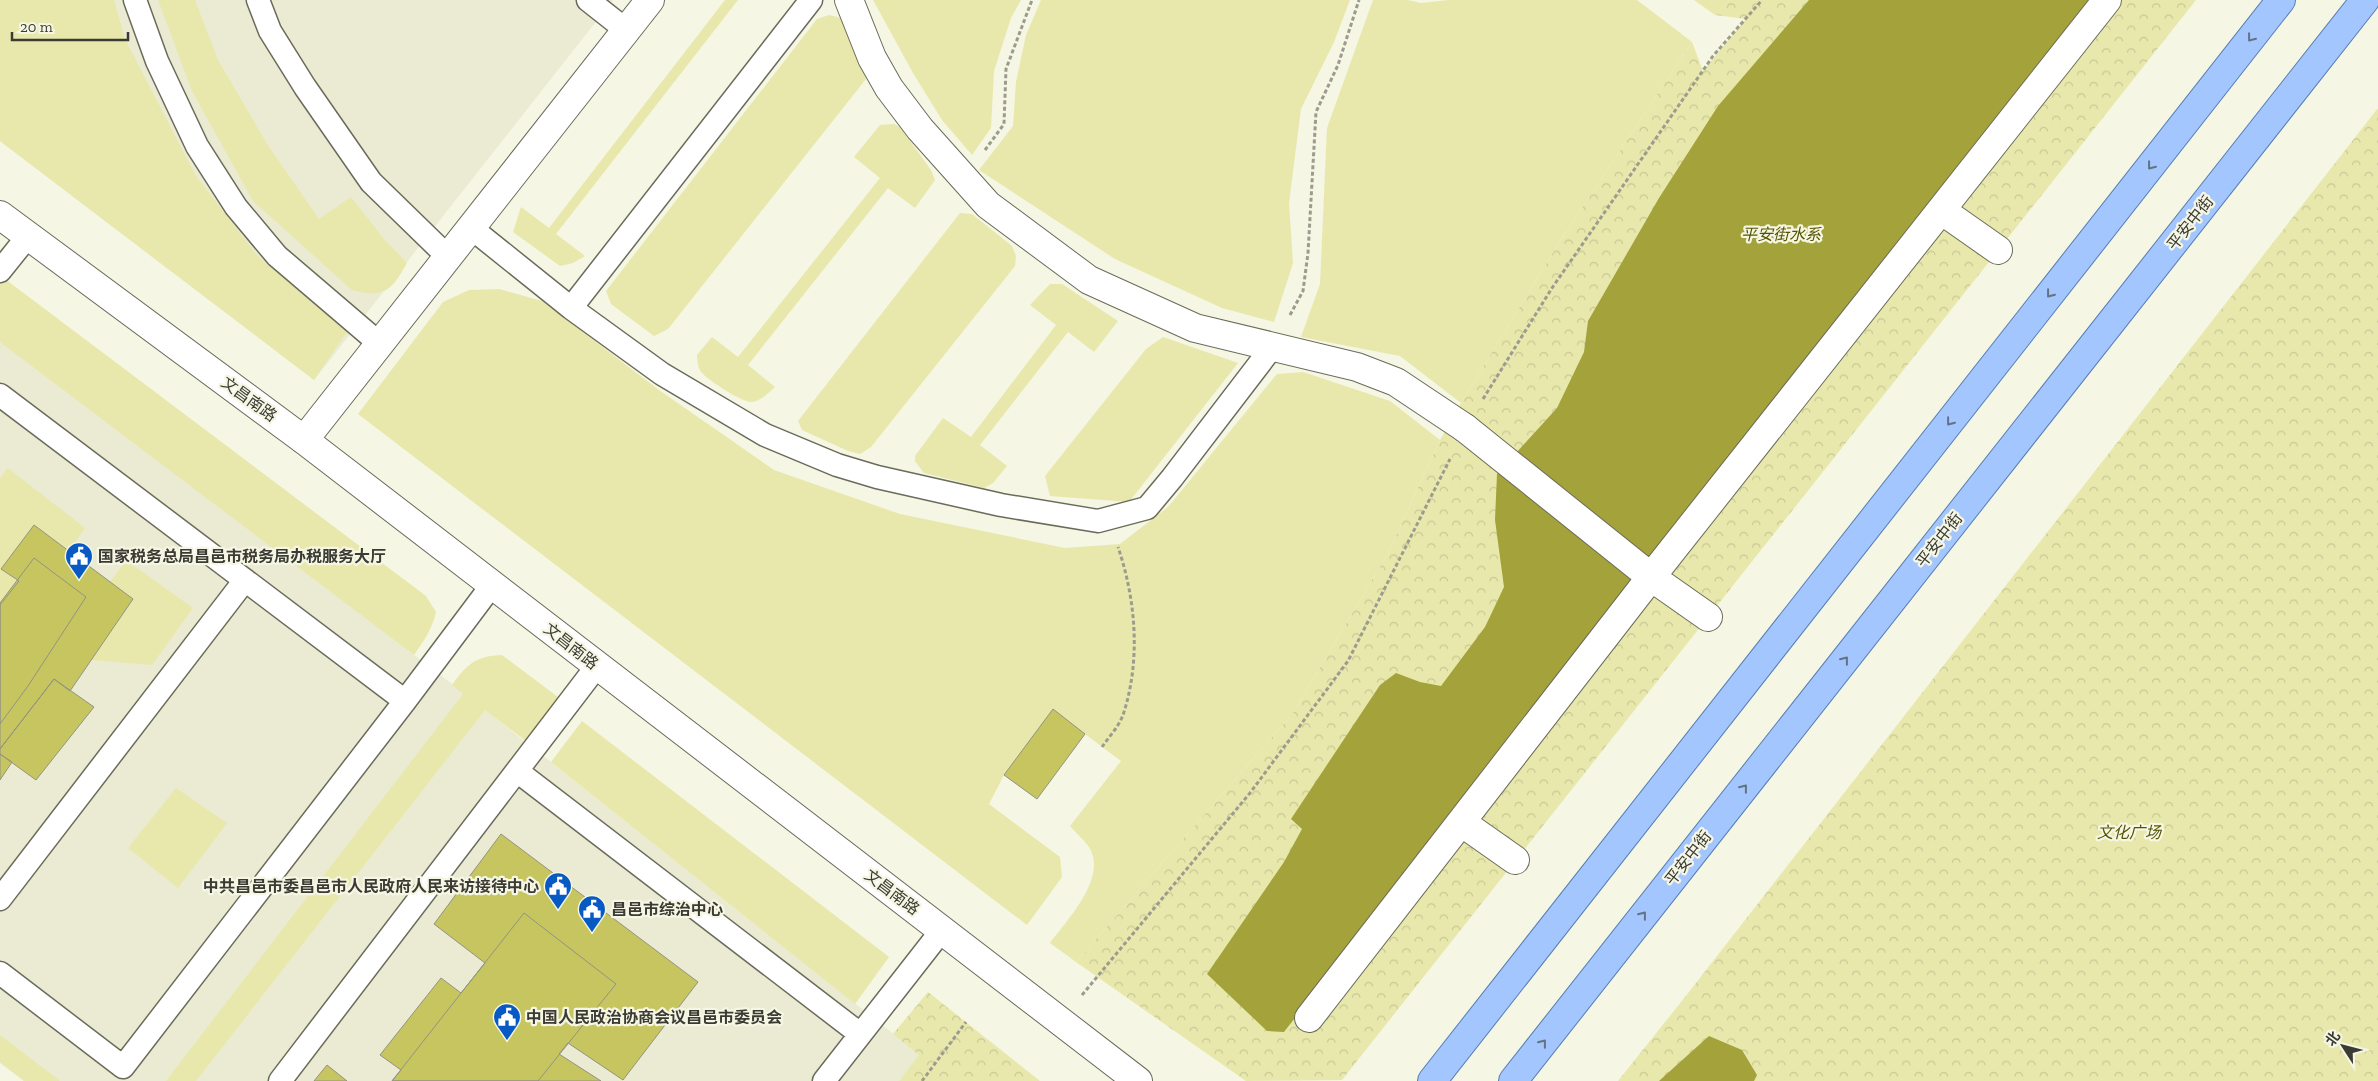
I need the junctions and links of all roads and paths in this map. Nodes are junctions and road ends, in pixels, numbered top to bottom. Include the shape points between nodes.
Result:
1 (135, 0) edge
2 (258, 0) edge
3 (588, 0) edge
4 (650, 0) edge
5 (811, 0) edge
6 (849, 0) edge
7 (1032, 0) edge
8 (1359, 0) edge
9 (1762, 0) edge
10 (2107, 0) edge
11 (2282, 0) edge
12 (2366, 0) edge
13 (626, 30) junction
14 (963, 178) junction
15 (1941, 210) junction
16 (0, 215) edge
17 (470, 227) junction
18 (28, 236) junction
19 (1998, 250) dead end
20 (448, 257) junction
21 (0, 271) edge
22 (571, 308) junction
23 (380, 344) junction
24 (1273, 346) junction
25 (0, 395) edge
26 (1465, 428) junction
27 (304, 440) junction
28 (1108, 518) junction
29 (1652, 577) junction
30 (244, 580) junction
31 (492, 585) junction
32 (1708, 617) dead end
33 (597, 666) junction
34 (405, 701) junction
35 (1102, 747) dead end
36 (517, 771) junction
37 (1461, 822) junction
38 (1515, 860) dead end
39 (0, 899) edge
40 (942, 930) junction
41 (0, 973) edge
42 (1309, 1018) dead end
43 (1061, 1020) junction
44 (966, 1022) dead end
45 (860, 1034) junction
46 (280, 1081) edge
47 (824, 1081) edge
48 (922, 1081) edge
49 (1138, 1081) edge
50 (1432, 1081) edge
51 (1512, 1081) edge

1 - 23 lane via 157,61 197,146 236,207 277,256
2 - 20 lane via 270,31 371,182
3 - 13 lane
4 - 13 street
5 - 22 lane
6 - 14 street via 872,58 889,88
7 - 14 path via 1006,69 1004,124
8 - 24 path via 1338,65 1316,112 1303,291
9 - 26 path via 1713,56 1552,288
10 - 15 street
11 -> 50 main road
51 -> 12 main road, 平安中街
13 - 17 street
14 - 24 street via 988,205 1089,280 1195,328
15 - 19 street
15 - 29 street
16 - 18 street, 文昌南路
17 - 20 street
17 - 22 lane
18 - 21 lane
18 - 27 street, 文昌南路
20 - 23 street
22 - 28 lane via 662,374 765,435 837,465 1001,505 1098,521
23 - 27 street
24 - 26 street via 1357,367 1396,382
24 - 28 lane via 1146,508
25 - 30 lane
26 - 29 street
26 - 43 path via 1348,661 1250,793
27 - 31 street, 文昌南路
28 - 35 path via 1127,572 1136,657 1123,716
29 - 32 street
29 - 37 street
30 - 34 lane
30 - 39 lane
31 - 33 street, 文昌南路
31 - 34 lane
33 - 36 lane
33 - 40 street, 文昌南路
34 - 41 lane via 122,1067
36 - 45 lane
36 - 46 lane
37 - 38 street
37 - 42 street
40 - 43 street, 文昌南路
40 - 45 lane
43 - 49 street, 文昌南路
44 - 48 path
45 - 47 lane

